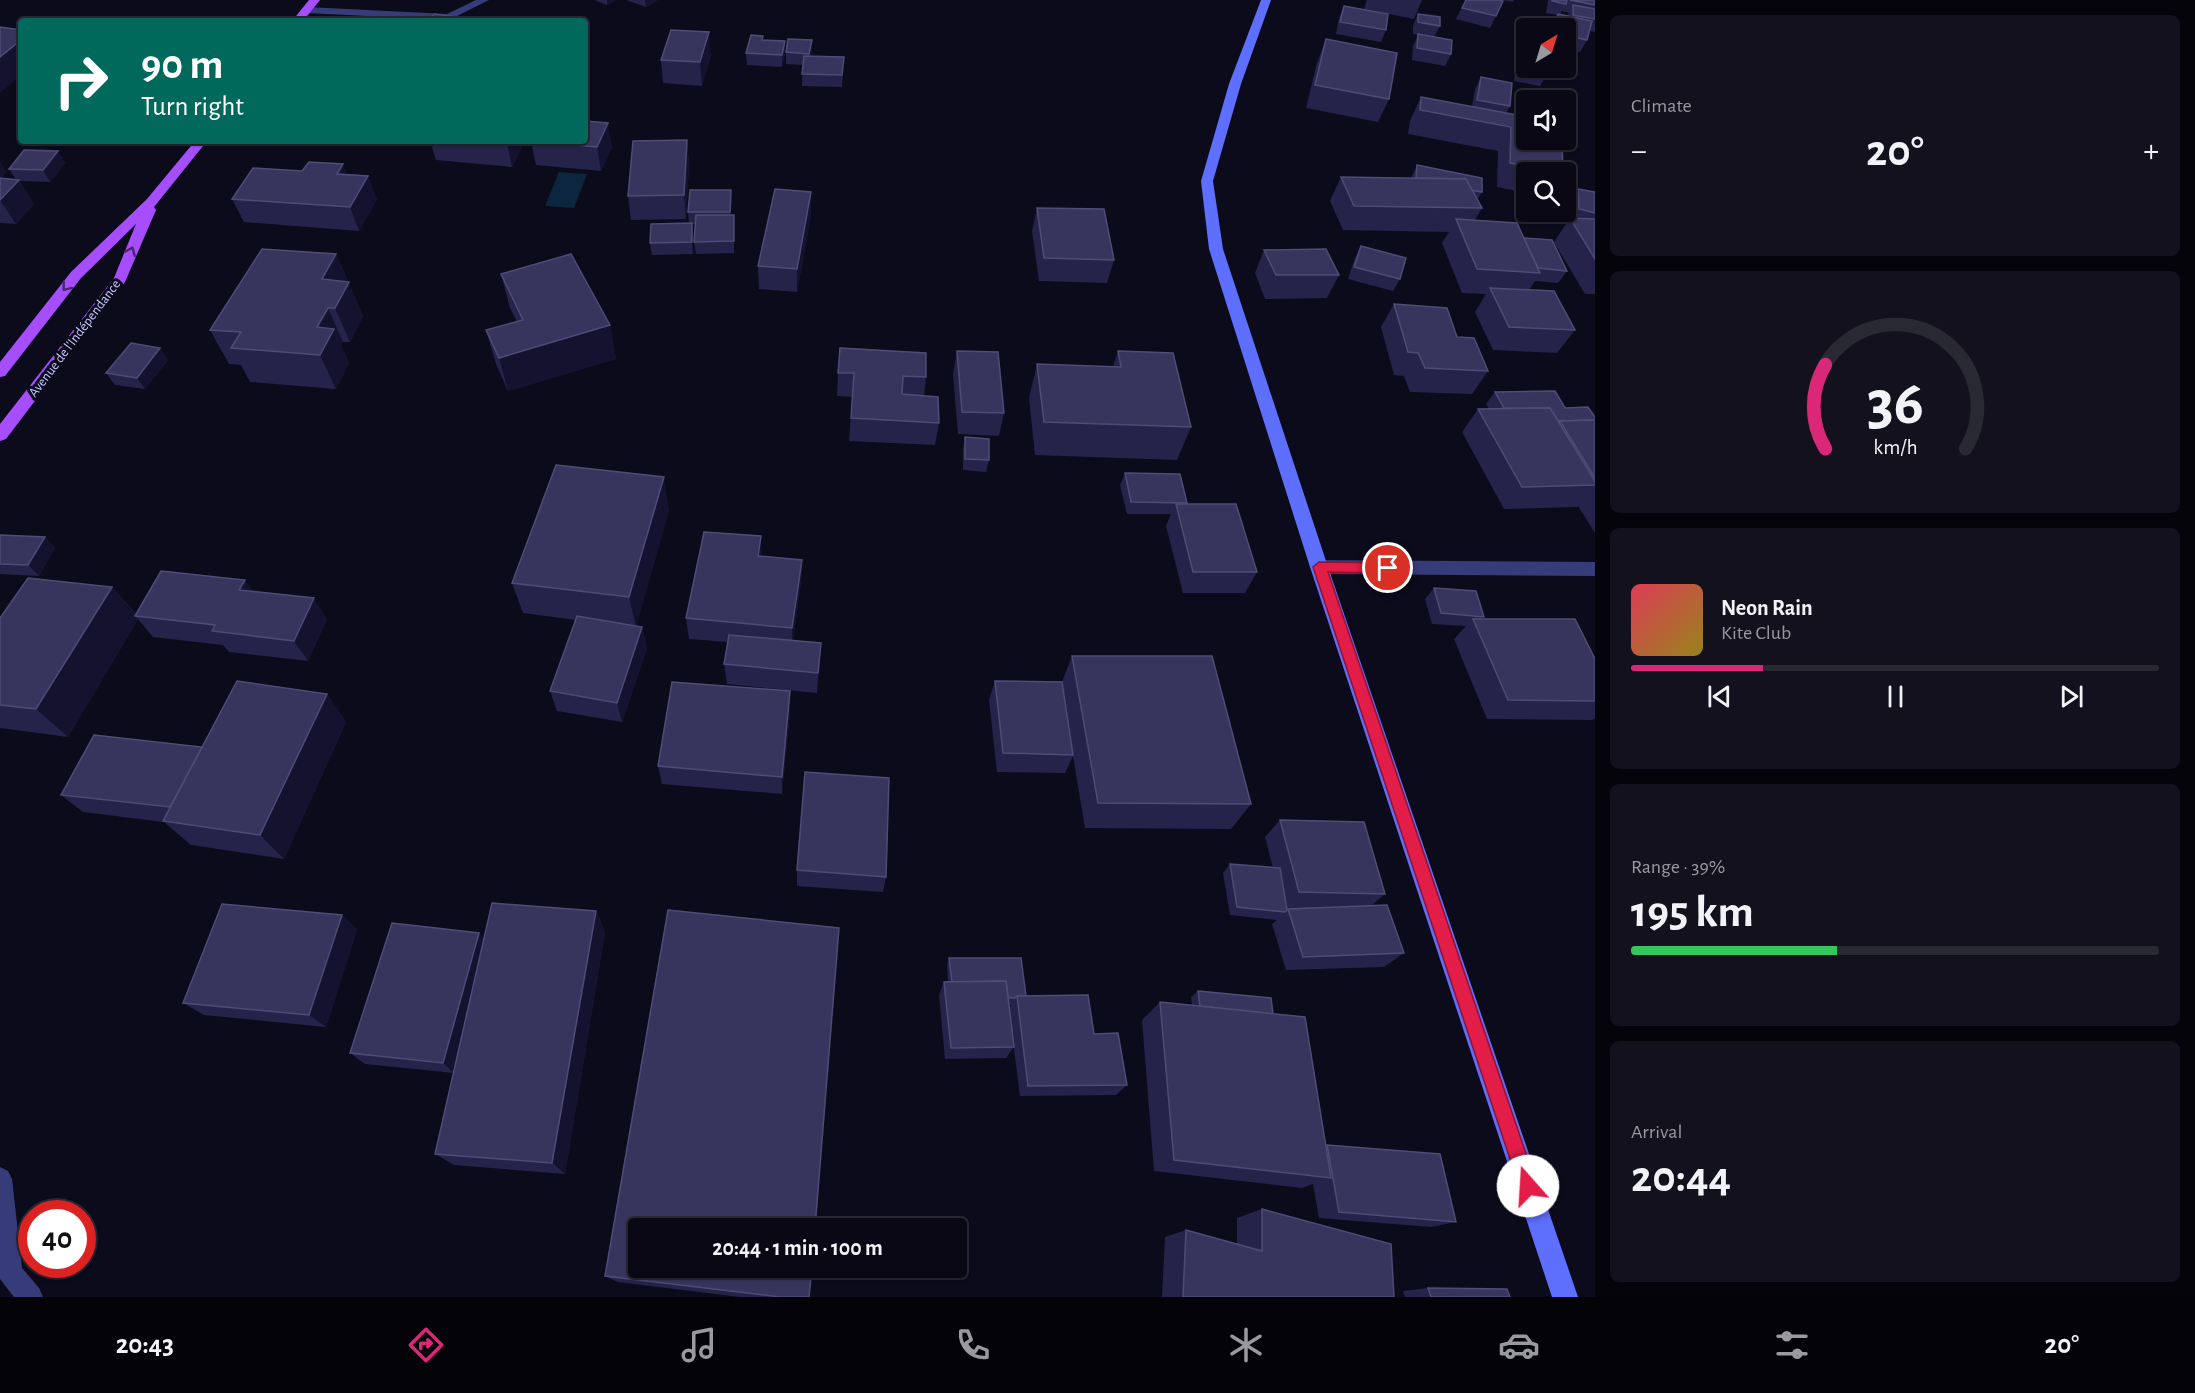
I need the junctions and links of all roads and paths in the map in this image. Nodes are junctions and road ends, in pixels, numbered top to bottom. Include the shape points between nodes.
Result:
1 (315, 0) edge
2 (484, 0) edge
3 (1266, 0) edge
4 (307, 10) junction
5 (300, 18) edge
6 (199, 144) edge
7 (152, 202) junction
8 (0, 372) edge
9 (0, 435) edge
10 (1319, 567) junction
11 (1595, 569) edge
12 (0, 1179) edge
13 (30, 1297) edge
14 (1565, 1297) edge

1 - 4 main road
2 - 4 street via 449,17
3 - 10 street via 1235,84 1207,181 1215,249
4 - 5 main road
6 - 7 main road, Avenue de l'Indépendance
7 -> 8 main road, Avenue de l'Indépendance via 76,275
9 -> 7 main road, Avenue de l'Indépendance via 120,279
10 - 11 street
10 - 14 street
12 - 13 street via 10,1273

